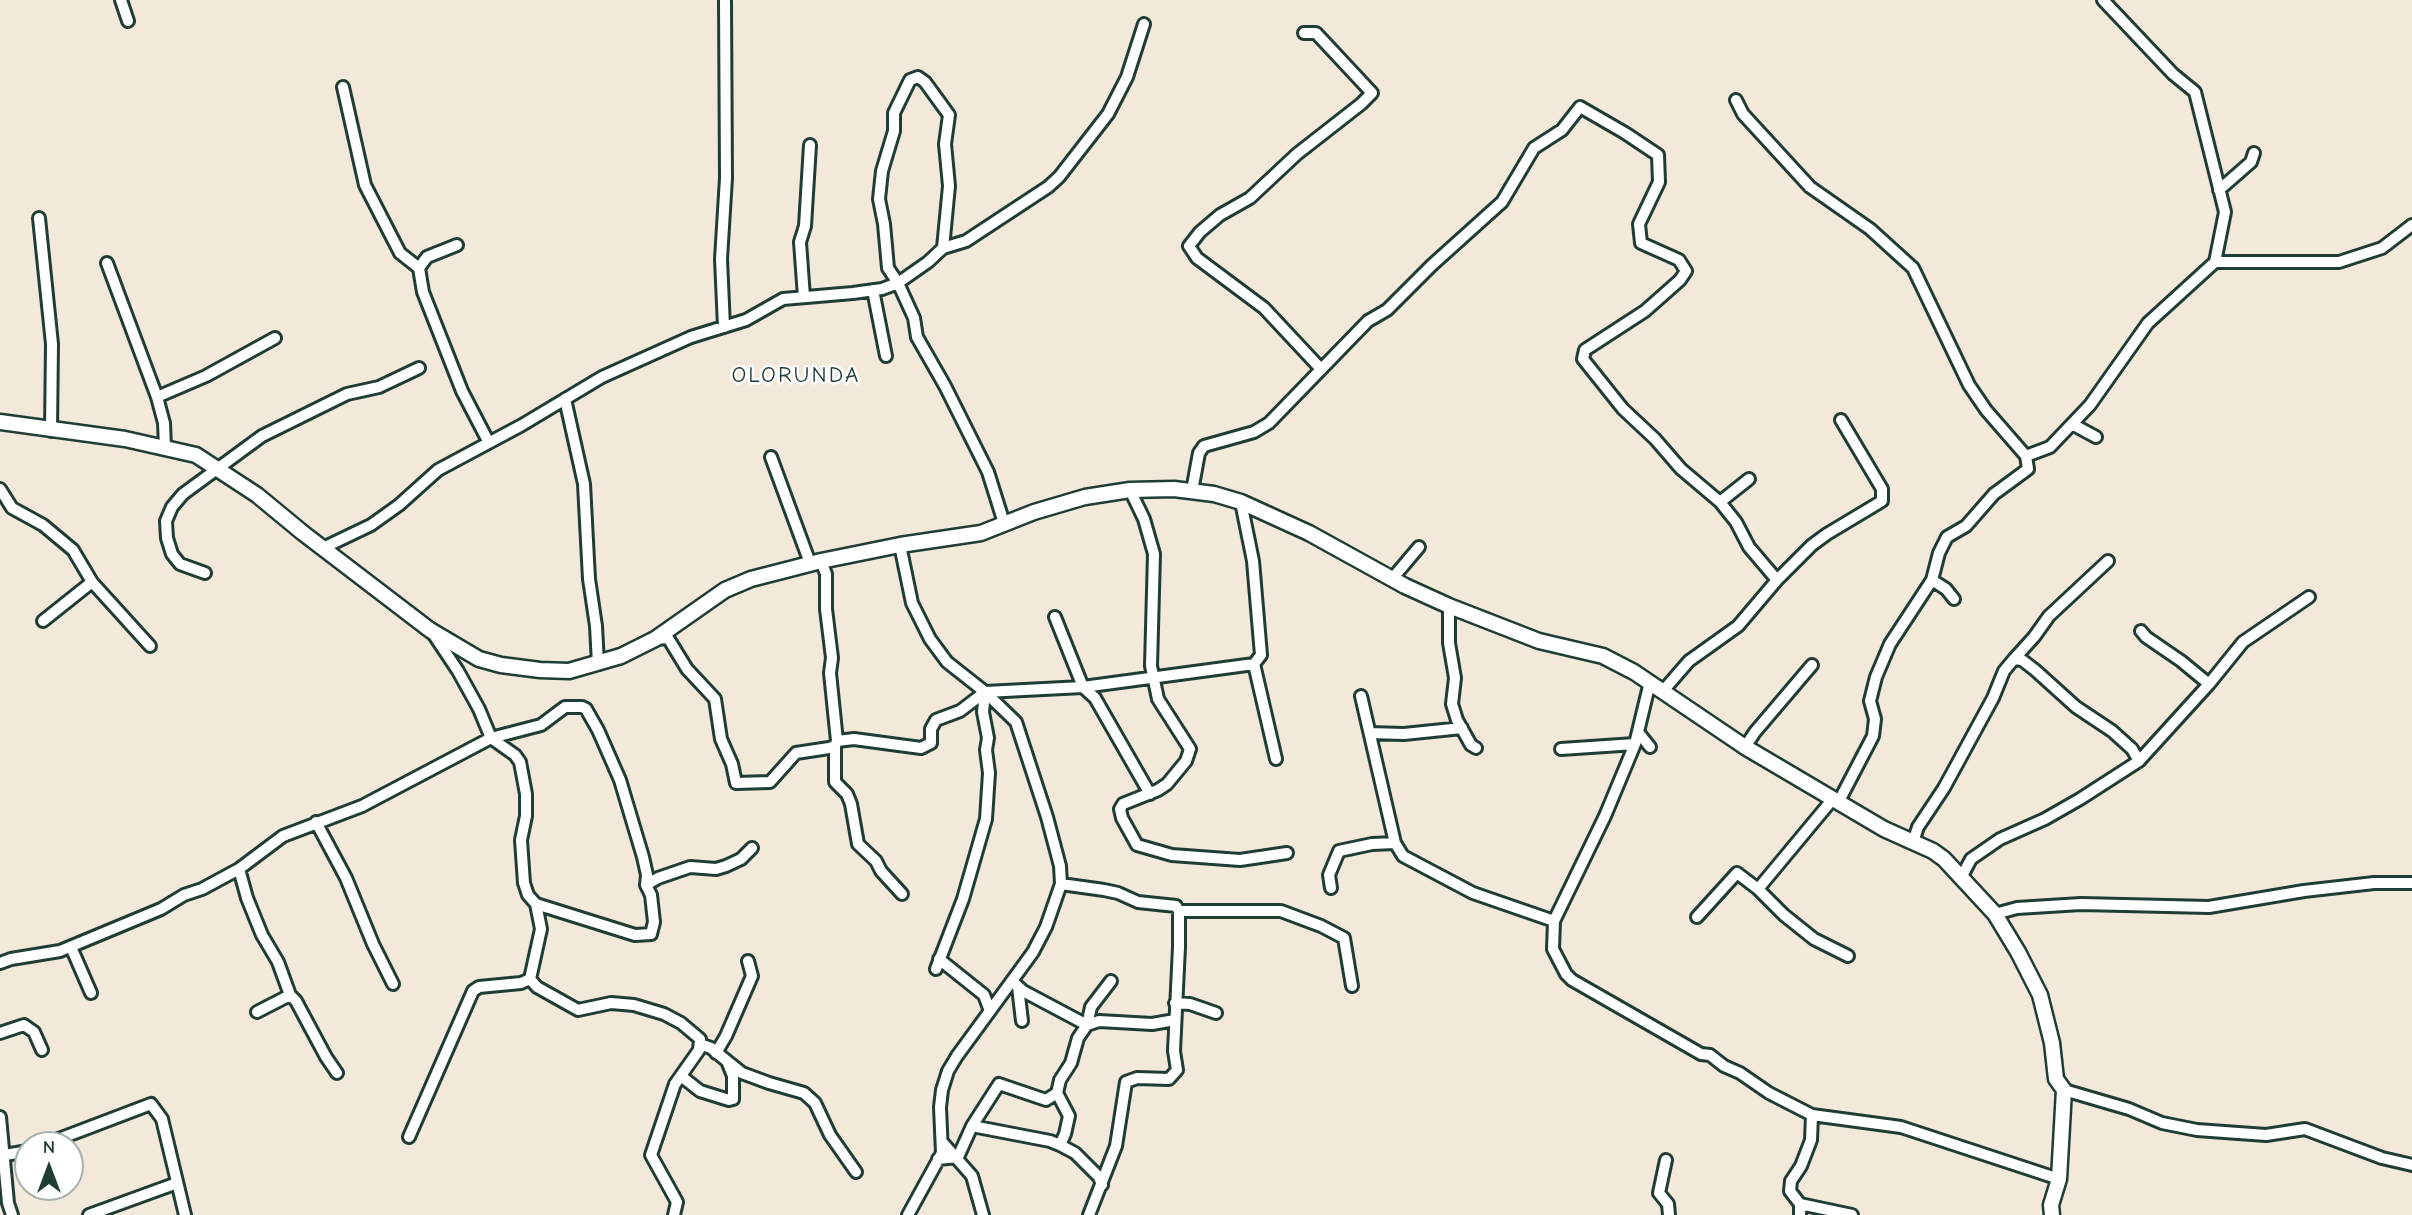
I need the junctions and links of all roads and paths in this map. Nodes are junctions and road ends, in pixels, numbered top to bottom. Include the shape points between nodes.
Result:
1 (121, 0) edge
2 (725, 0) edge
3 (2103, 0) edge
4 (128, 21) dead end
5 (1144, 24) dead end
6 (1304, 33) dead end
7 (343, 87) dead end
8 (1736, 100) dead end
9 (810, 145) dead end
10 (2253, 153) dead end
11 (2219, 190) junction
12 (39, 218) dead end
13 (2412, 225) edge
14 (457, 245) dead end
15 (943, 248) junction
16 (2216, 262) junction
17 (107, 263) dead end
18 (419, 268) junction
19 (898, 284) junction
20 (873, 290) junction
21 (804, 297) junction
22 (724, 327) junction
23 (275, 338) dead end
24 (886, 356) dead end
25 (419, 368) dead end
26 (1321, 369) junction
27 (157, 397) junction
28 (565, 399) junction
29 (1841, 421) dead end
30 (0, 422) edge
31 (2072, 424) junction
32 (51, 431) junction
33 (2096, 437) dead end
34 (488, 441) junction
35 (165, 447) junction
36 (2026, 456) junction
37 (771, 457) dead end
38 (220, 469) junction
39 (1749, 479) dead end
40 (0, 489) edge
41 (1130, 490) junction
42 (1192, 491) junction
43 (1241, 502) junction
44 (1720, 502) junction
45 (1004, 523) junction
46 (900, 545) junction
47 (1419, 547) dead end
48 (323, 548) junction
49 (2108, 561) dead end
50 (815, 562) junction
51 (205, 573) dead end
52 (1392, 579) junction
53 (1777, 580) junction
54 (1932, 580) junction
55 (92, 582) junction
56 (2309, 597) dead end
57 (1954, 599) dead end
58 (1449, 606) junction
59 (1055, 617) dead end
60 (43, 621) dead end
61 (430, 630) junction
62 (2141, 631) dead end
63 (655, 639) junction
64 (150, 646) dead end
65 (2014, 659) junction
66 (598, 664) junction
67 (1254, 664) junction
68 (1812, 665) dead end
69 (1154, 677) junction
70 (1650, 682) junction
71 (2209, 684) junction
72 (1083, 687) junction
73 (1663, 691) junction
74 (985, 692) junction
75 (1362, 696) dead end
76 (1462, 728) junction
77 (1370, 733) junction
78 (491, 738) junction
79 (1637, 738) junction
80 (836, 743) junction
81 (1650, 747) dead end
82 (1745, 747) junction
83 (1476, 748) dead end
84 (1561, 749) dead end
85 (1276, 759) dead end
86 (2139, 761) junction
87 (1150, 794) junction
88 (1835, 802) junction
89 (316, 822) junction
90 (1913, 842) junction
91 (1395, 843) junction
92 (751, 848) dead end
93 (1287, 853) dead end
94 (239, 869) junction
95 (1961, 878) junction
96 (2412, 883) edge
97 (1061, 884) junction
98 (646, 885) junction
99 (1331, 888) dead end
100 (1758, 889) junction
101 (902, 894) dead end
102 (536, 904) junction
103 (1179, 911) junction
104 (1995, 914) junction
105 (1697, 917) dead end
106 (1555, 921) junction
107 (71, 947) junction
108 (1847, 956) dead end
109 (748, 961) dead end
110 (0, 963) edge
111 (530, 979) junction
112 (1111, 981) dead end
113 (393, 984) dead end
114 (1015, 984) junction
115 (1352, 986) dead end
116 (91, 993) dead end
117 (290, 995) junction
118 (1175, 1003) junction
119 (257, 1012) dead end
120 (989, 1012) junction
121 (1216, 1013) dead end
122 (1175, 1020) junction
123 (1023, 1021) dead end
124 (1087, 1025) junction
125 (0, 1033) edge
126 (700, 1044) junction
127 (42, 1050) dead end
128 (716, 1053) junction
129 (727, 1061) junction
130 (337, 1073) dead end
131 (681, 1076) junction
132 (2064, 1090) junction
133 (1057, 1093) junction
134 (1812, 1115) junction
135 (0, 1117) edge
136 (972, 1126) junction
137 (80, 1131) edge
138 (409, 1137) dead end
139 (943, 1143) junction
140 (1060, 1144) junction
141 (14, 1153) edge
142 (5, 1155) junction
143 (958, 1157) junction
144 (938, 1160) junction
145 (1666, 1160) dead end
146 (2412, 1165) edge
147 (856, 1172) dead end
148 (2059, 1180) junction
149 (177, 1183) junction
150 (1102, 1185) junction
151 (1800, 1209) edge
152 (12, 1215) edge
153 (89, 1215) edge
154 (186, 1215) edge
155 (674, 1215) edge
156 (908, 1215) edge
157 (983, 1215) edge
158 (1089, 1215) edge
159 (1669, 1215) edge
160 (1852, 1215) edge
161 (2052, 1215) edge

1 - 4 street
2 - 22 street
3 - 11 street via 2195,92
5 - 15 street via 1108,114 1059,177 966,241
6 - 26 street via 1316,33 1372,93 1250,198 1220,215 1189,246 1197,258 1264,308
7 - 18 street via 365,185 400,253
8 - 36 street via 1743,114 1810,187 1870,229 1913,268 1969,385
9 - 21 street via 800,242
10 - 11 street via 2251,162
11 - 16 street via 2225,212
12 - 32 street via 52,344
13 - 16 street via 2382,248 2339,262
14 - 18 street via 427,257
15 - 19 street
15 - 19 street via 949,186 944,144 949,115 918,77 910,80 894,113 879,199 888,268
16 - 31 street via 2147,323
17 - 27 street
18 - 34 street via 423,292 453,371
19 - 20 street
19 - 45 street via 914,318 917,337 988,472
20 - 21 street
20 - 24 street
21 - 22 street via 783,299
22 - 28 street via 647,356
23 - 27 street
25 - 38 street via 379,387 347,394 262,436
26 - 42 street via 1269,423 1205,446 1199,453
26 - 44 street via 1502,202 1534,148 1562,130 1580,107 1658,155 1659,182 1639,224 1641,243 1679,260 1686,271 1645,311 1588,347 1583,359 1623,409
27 - 35 street
28 - 34 street
28 - 66 street via 584,484
29 - 53 street via 1882,489 1882,501 1827,534
30 - 32 street
31 - 33 street
31 - 36 street via 2050,447
32 - 35 street
34 - 48 street via 438,470 370,525
35 - 38 street via 196,455
36 - 54 street via 2028,469 1994,494 1966,526 1947,537
37 - 50 street
38 - 48 street
38 - 51 street via 183,494 166,521 172,554 180,564
39 - 44 street
40 - 55 street via 12,508 73,550
41 - 42 street
41 - 45 street via 1085,497
41 - 69 street via 1154,554
42 - 43 street
43 - 52 street
43 - 67 street via 1253,561 1261,655
44 - 53 street
45 - 46 street via 981,533
46 - 50 street
46 - 74 street via 915,614 947,662
47 - 52 street
48 - 61 street
49 - 65 street via 2049,616
50 - 63 street via 725,590
50 - 80 street via 826,574
52 - 58 street
53 - 73 street via 1738,626 1689,661
54 - 57 street
54 - 88 street via 1890,644 1870,701 1873,736
55 - 60 street
55 - 64 street
56 - 71 street via 2243,642
58 - 70 street via 1539,641 1603,656
58 - 76 street via 1455,678 1452,704
59 - 72 street
61 - 66 street via 479,659 501,665 569,671
61 - 78 street via 458,671
62 - 71 street
63 - 66 street
63 - 80 street via 668,638 687,669 715,699 720,739 736,783 770,782 796,753
65 - 86 street via 2022,660 2077,708 2112,731
65 - 90 street
67 - 69 street
67 - 85 street
68 - 82 street
69 - 72 street
69 - 87 street via 1158,699 1190,749 1167,784
70 - 73 street
70 - 79 street
71 - 86 street
72 - 74 street
72 - 87 street via 1095,698
73 - 82 street
74 - 80 street via 960,712 936,720 931,743 921,748 854,739
74 - 97 street via 1016,722 1047,817
74 - 120 street via 986,819 963,899 937,964 984,995
75 - 77 street
76 - 77 street
76 - 83 street
77 - 91 street
78 - 89 street via 372,800
78 - 98 street via 541,724 565,707 586,709 620,780 643,857
78 - 102 street via 515,755 523,769 524,883
79 - 81 street
79 - 84 street
79 - 106 street
80 - 101 street via 835,782 851,804 858,845
82 - 88 street
86 - 95 street via 2045,819 2000,839 1971,859
87 - 93 street via 1120,809 1136,845 1172,855 1230,860
88 - 90 street
88 - 100 street
89 - 94 street via 283,836
89 - 113 street
90 - 95 street via 1933,851
91 - 99 street via 1339,851 1329,875
91 - 106 street via 1404,856 1474,893
92 - 98 street via 726,866 690,867
94 - 107 street
94 - 117 street
95 - 104 street
96 - 104 street via 2318,889 2209,906 2081,904
97 - 103 street via 1176,906
97 - 114 street via 1046,927
98 - 102 street via 654,922 651,934 635,935
100 - 105 street via 1737,873
100 - 108 street via 1814,939
102 - 111 street via 541,929
103 - 115 street via 1281,911 1321,926 1344,938
103 - 118 street
104 - 132 street via 2040,995 2056,1079
106 - 134 street via 1553,949 1572,980
107 - 110 street
107 - 116 street
109 - 128 street via 751,976
111 - 126 street via 578,1010 611,1003 664,1014 697,1035
111 - 138 street via 473,991
112 - 124 street via 1091,1007
114 - 120 street
114 - 123 street
114 - 124 street
117 - 119 street
117 - 130 street
118 - 121 street
118 - 122 street
120 - 139 street via 948,1071 940,1107
122 - 124 street
122 - 150 street via 1177,1070 1169,1079 1126,1082 1116,1146
124 - 133 street
125 - 127 street via 24,1025 34,1032
126 - 128 street
126 - 131 street
128 - 129 street
129 - 131 street via 733,1076 733,1099 700,1091
129 - 147 street via 741,1073 804,1093 815,1103
131 - 155 street via 651,1155 677,1202
132 - 146 street via 2197,1130 2266,1135 2305,1129
132 - 148 street
133 - 136 street via 1046,1100 999,1084
133 - 140 street via 1069,1116
134 - 148 street via 1901,1127
134 - 151 street via 1811,1140 1791,1181 1790,1191
135 - 142 street
136 - 140 street
136 - 143 street
137 - 149 street via 151,1104 162,1119
139 - 143 street
139 - 144 street
140 - 150 street via 1099,1177
141 - 142 street
142 - 152 street
143 - 144 street
143 - 157 street via 972,1176
144 - 156 street
145 - 159 street via 1659,1192
148 - 161 street
149 - 153 street
149 - 154 street
150 - 158 street
151 - 160 street

